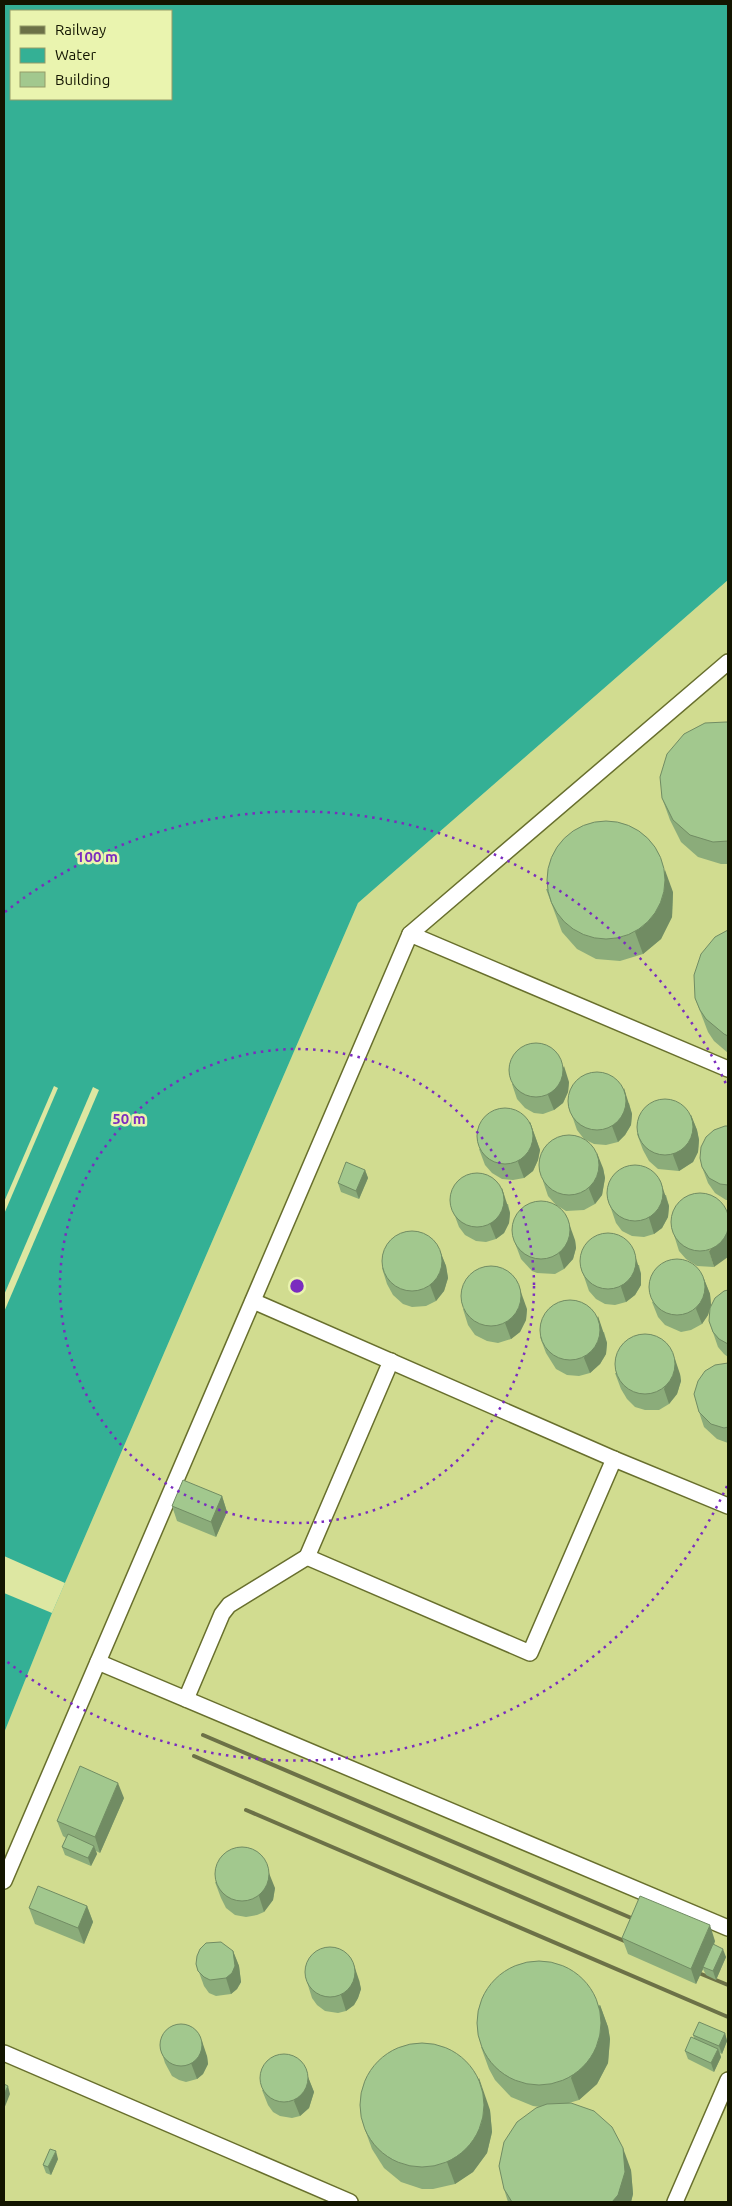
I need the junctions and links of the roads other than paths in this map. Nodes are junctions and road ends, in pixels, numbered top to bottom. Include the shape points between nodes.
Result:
1 (728, 662) edge
2 (410, 934) junction
3 (728, 1069) edge
4 (253, 1301) junction
5 (391, 1361) junction
6 (614, 1458) junction
7 (728, 1506) edge
8 (307, 1557) junction
9 (98, 1662) junction
10 (186, 1699) junction
11 (4, 1881) edge
12 (728, 1928) edge
13 (4, 2053) edge
14 (728, 2080) edge
15 (350, 2202) edge
16 (675, 2202) edge

1 - 2 lane
2 - 3 lane
2 - 4 lane
4 - 5 lane
4 - 9 lane
5 - 6 lane
5 - 8 lane
6 - 7 lane
6 - 8 lane via 530,1653
8 - 10 lane via 229,1605 222,1614
9 - 10 lane
9 - 11 lane
10 - 12 lane
13 - 15 lane
14 - 16 lane

